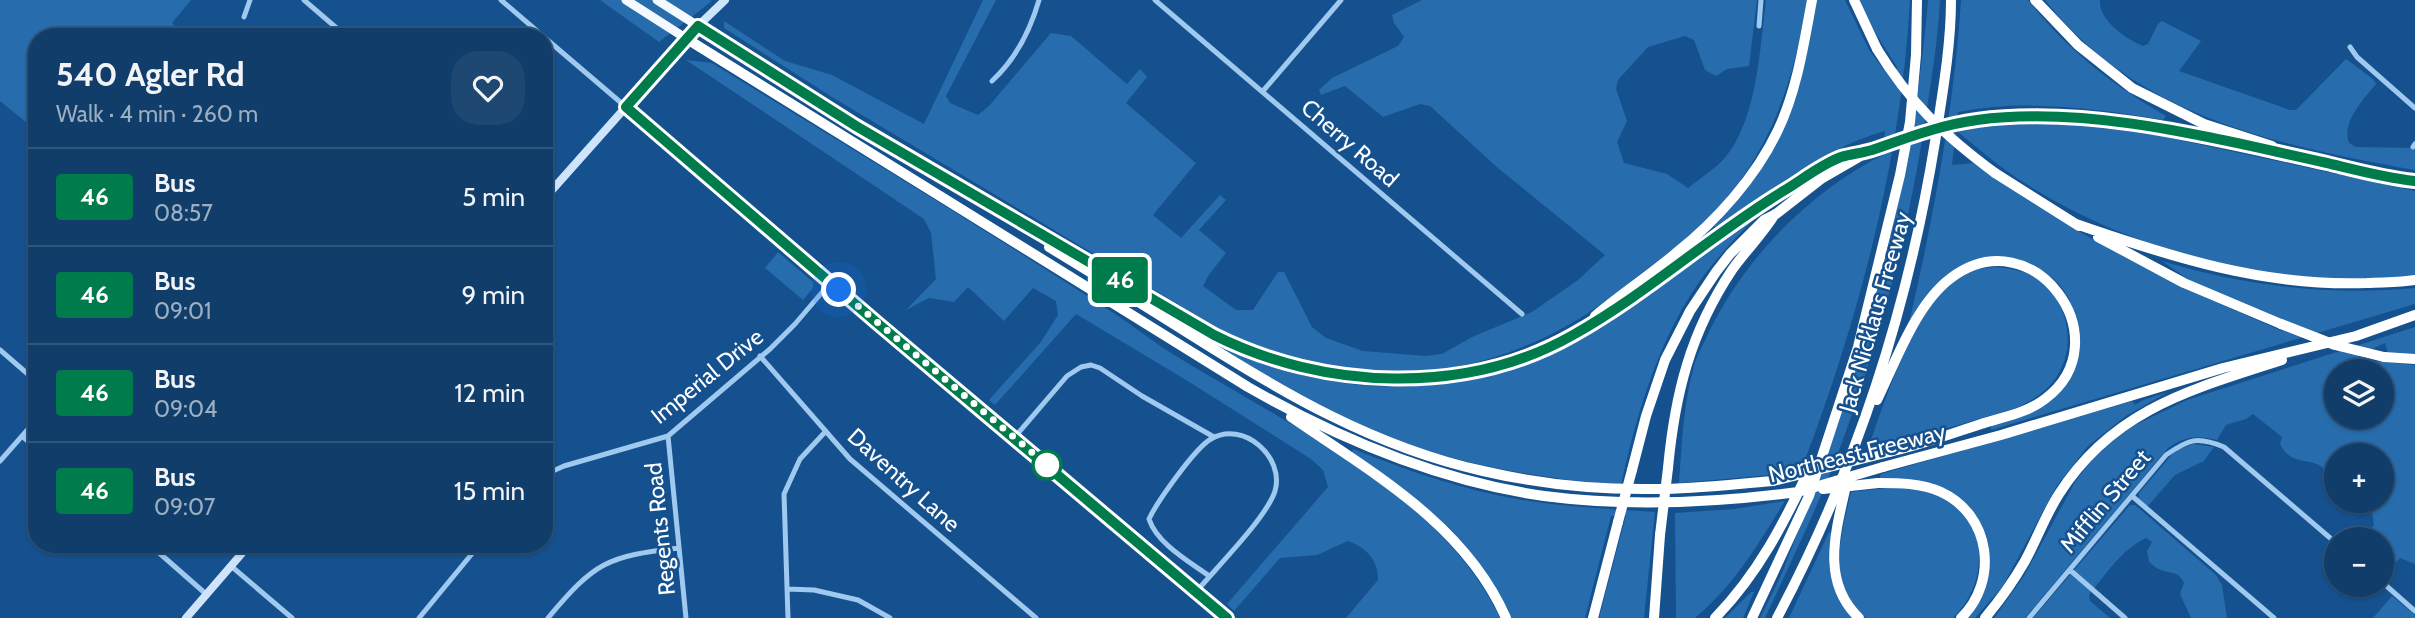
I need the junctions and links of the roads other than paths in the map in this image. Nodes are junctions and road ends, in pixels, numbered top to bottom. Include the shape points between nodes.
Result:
1 (250, 0) edge
2 (304, 0) edge
3 (501, 0) edge
4 (626, 0) edge
5 (657, 0) edge
6 (725, 0) edge
7 (1039, 0) edge
8 (1155, 0) edge
9 (1341, 0) edge
10 (1761, 0) edge
11 (1812, 0) edge
12 (1854, 0) edge
13 (1917, 0) edge
14 (1951, 0) edge
15 (2035, 0) edge
16 (244, 17) dead end
17 (698, 26) junction
18 (1759, 26) dead end
19 (337, 28) edge
20 (534, 28) edge
21 (687, 39) junction
22 (553, 45) edge
23 (2350, 47) dead end
24 (992, 81) dead end
25 (1263, 91) junction
26 (626, 107) junction
27 (2415, 108) edge
28 (1870, 151) junction
29 (2326, 163) junction
30 (2415, 181) edge
31 (553, 189) edge
32 (994, 208) junction
33 (1776, 214) junction
34 (2076, 224) junction
35 (2415, 281) edge
36 (830, 283) junction
37 (1522, 314) dead end
38 (2415, 315) edge
39 (2356, 336) junction
40 (1571, 337) junction
41 (0, 350) edge
42 (760, 356) junction
43 (2415, 359) edge
44 (28, 374) edge
45 (1248, 387) junction
46 (1862, 428) junction
47 (28, 429) edge
48 (826, 431) junction
49 (22, 436) junction
50 (668, 436) junction
51 (1214, 437) junction
52 (1014, 438) junction
53 (28, 441) edge
54 (1825, 444) junction
55 (1852, 454) junction
56 (0, 461) edge
57 (553, 471) edge
58 (1798, 492) junction
59 (2132, 496) junction
60 (2324, 533) edge
61 (680, 548) junction
62 (159, 553) edge
63 (242, 553) edge
64 (473, 553) edge
65 (231, 566) junction
66 (2070, 570) junction
67 (1209, 576) junction
68 (787, 589) junction
69 (1196, 592) junction
70 (2394, 593) edge
71 (206, 594) junction
72 (2415, 611) edge
73 (186, 618) edge
74 (292, 618) edge
75 (419, 618) edge
76 (548, 618) edge
77 (686, 618) edge
78 (788, 618) edge
79 (890, 618) edge
80 (1036, 618) edge
81 (1227, 618) edge
82 (1506, 618) edge
83 (1593, 618) edge
84 (1654, 618) edge
85 (1715, 618) edge
86 (1752, 618) edge
87 (1777, 618) edge
88 (1859, 618) edge
89 (1961, 618) edge
90 (1985, 618) edge
91 (2029, 618) edge
92 (2125, 618) edge
93 (2274, 618) edge

1 - 16 street
2 - 19 street
3 - 20 street
4 - 21 highway
5 - 17 highway
6 - 17 main road
7 - 24 street via 1021,45
8 - 25 street, Cherry Road
9 - 25 street
10 - 18 street
11 - 40 highway via 1779,129 1761,160 1721,210 1678,251
12 - 34 highway, bridge via 1877,49 1925,115 1995,173
13 - 54 highway, Jack Nicklaus Freeway via 1910,122 1900,174 1858,347
14 - 46 highway, Jack Nicklaus Freeway via 1943,94 1926,198 1896,321
15 - 29 highway via 2078,45 2132,89 2204,124
17 - 21 main road
17 - 32 highway
21 - 26 main road
21 - 45 highway, Northeast Freeway
22 - 26 street
23 - 27 street
25 - 37 street, Cherry Road
26 - 31 main road
26 - 36 main road
28 - 29 highway, bridge via 1927,130 1977,120 2046,116 2132,123
28 - 33 highway via 1821,179
28 - 40 highway via 1840,158 1753,209 1632,299
29 - 30 highway
32 - 40 highway via 1214,335 1283,362 1343,376 1389,380 1456,375 1520,359
32 - 46 highway, bridge via 1256,377 1314,409 1384,441 1483,471 1593,487 1658,489 1773,481 1928,443 2015,414 2053,392 2070,364 2075,340 2070,309 2052,284 2034,270 2003,262 1973,266 1954,276 1925,307
33 - 83 highway, bridge via 1730,254 1689,311 1671,347 1656,384
33 - 84 highway, bridge via 1713,300 1687,360 1668,468
34 - 35 highway via 2162,254 2278,280 2340,284
34 - 43 highway, bridge via 2184,283 2281,324 2335,345
36 - 42 street, Imperial Drive
36 - 52 main road
38 - 39 highway, Northeast Freeway
39 - 58 highway, Northeast Freeway, bridge via 2223,368
39 - 90 highway via 2174,396 2092,450 2057,496 2026,559
41 - 44 street
42 - 48 street, Daventry Lane
42 - 50 street, Imperial Drive
45 - 58 highway, Northeast Freeway via 1337,434 1399,459 1544,496 1686,503
45 - 82 highway via 1431,517 1475,565
46 - 55 highway, Jack Nicklaus Freeway
47 - 49 street
48 - 68 street via 800,459 784,494
48 - 80 street, Daventry Lane via 866,473
49 - 53 street
49 - 56 street
50 - 57 street, Imperial Drive
50 - 61 street, Regents Road
51 - 52 street via 1091,365 1067,376
51 - 67 street via 1193,457 1149,519 1174,550
51 - 67 street via 1238,436 1257,443 1271,458 1277,481 1263,513
52 - 69 main road
54 - 85 highway via 1755,571
54 - 86 highway, Jack Nicklaus Freeway via 1809,496
55 - 87 highway, Jack Nicklaus Freeway
55 - 88 highway via 1833,568 1843,599
58 - 89 highway, bridge via 1902,482 1924,486 1958,502 1979,531 1986,564 1977,597
59 - 60 street, Mifflin Street via 2166,455 2187,441 2206,439 2224,447
59 - 66 street, Mifflin Street
59 - 93 street
61 - 76 street via 621,556 596,568
61 - 77 street, Regents Road
62 - 71 street
63 - 65 main road
64 - 75 street
65 - 71 main road
65 - 74 street
66 - 91 street, Mifflin Street
66 - 92 street
67 - 69 street
68 - 78 street
68 - 79 street via 858,600
69 - 81 main road
70 - 72 street
71 - 73 main road

